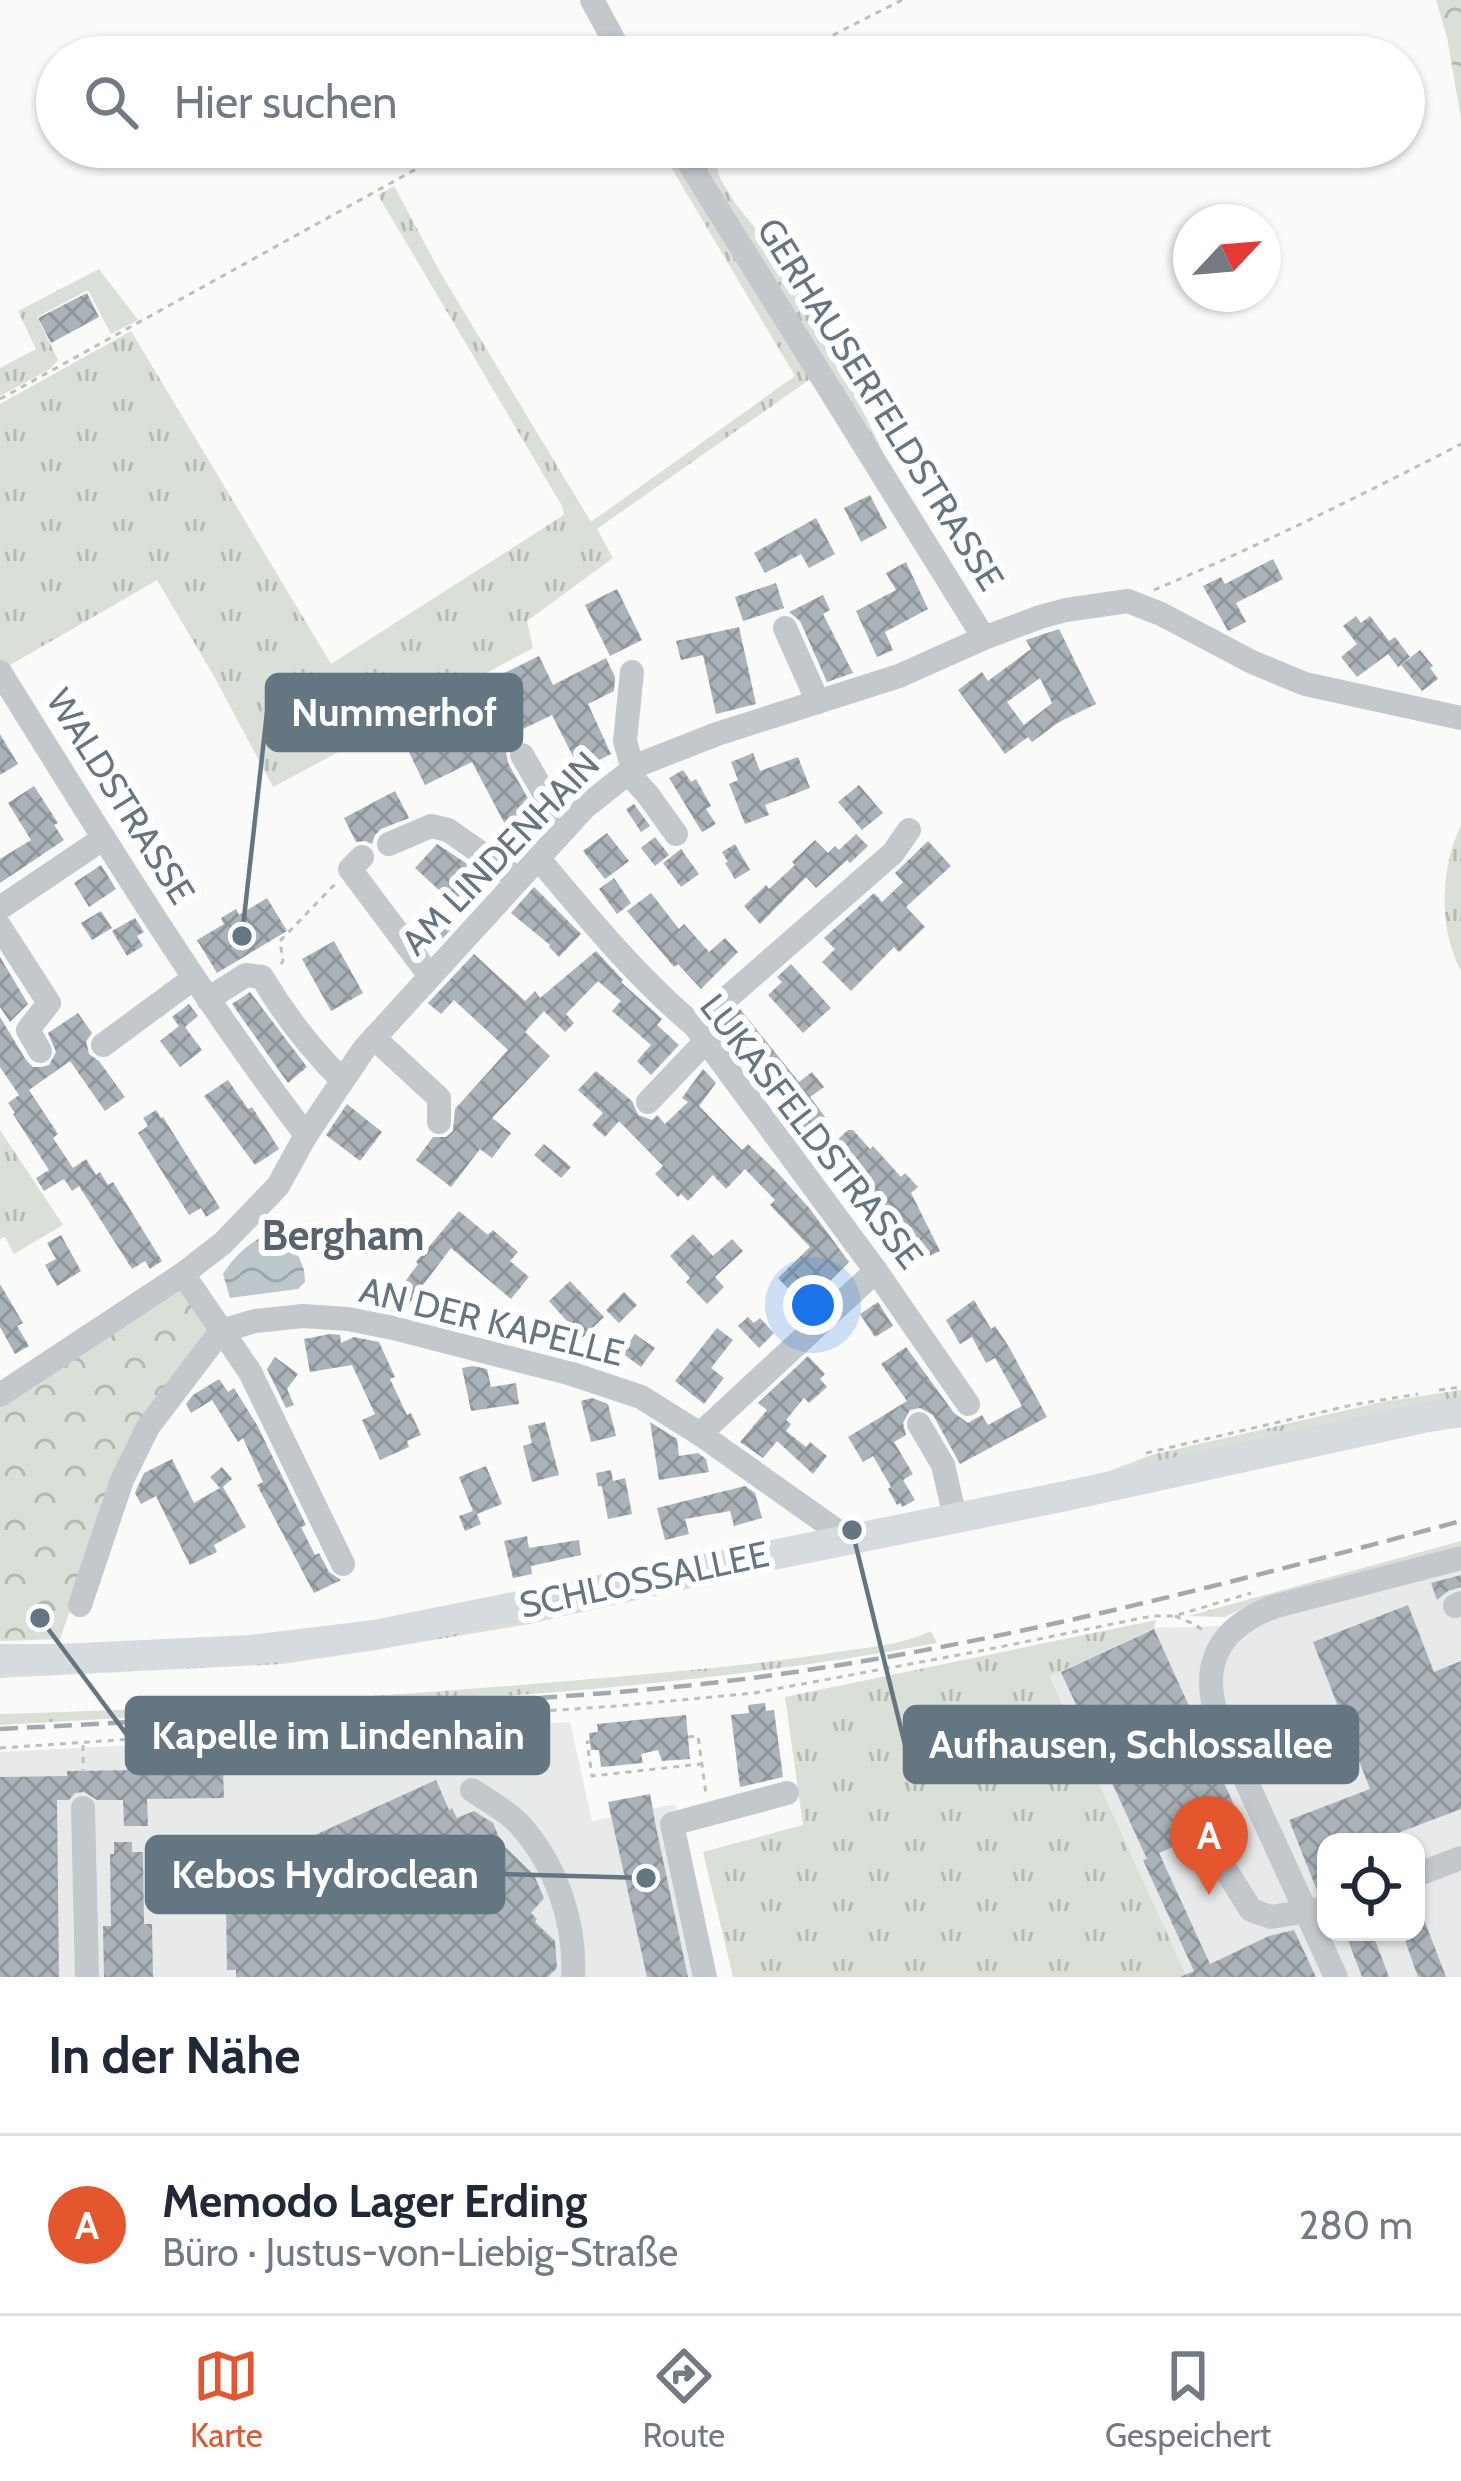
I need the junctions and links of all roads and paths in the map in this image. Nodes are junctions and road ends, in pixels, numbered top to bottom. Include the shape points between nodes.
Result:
1 (592, 0) edge
2 (902, 0) edge
3 (611, 36) edge
4 (831, 36) edge
5 (418, 168) edge
6 (692, 168) edge
7 (0, 400) edge
8 (1461, 444) edge
9 (1128, 601) junction
10 (785, 628) dead end
11 (984, 638) junction
12 (0, 672) edge
13 (632, 672) dead end
14 (818, 702) junction
15 (1461, 718) edge
16 (522, 754) dead end
17 (631, 771) junction
18 (565, 829) junction
19 (909, 830) dead end
20 (676, 834) dead end
21 (104, 838) junction
22 (389, 844) dead end
23 (538, 858) junction
24 (356, 863) joint
25 (518, 879) junction
26 (0, 908) edge
27 (0, 927) edge
28 (430, 976) junction
29 (266, 985) junction
30 (201, 988) junction
31 (701, 1034) junction
32 (374, 1038) junction
33 (104, 1046) dead end
34 (40, 1051) dead end
35 (342, 1080) junction
36 (648, 1102) dead end
37 (439, 1122) dead end
38 (306, 1135) junction
39 (876, 1271) junction
40 (183, 1274) junction
41 (221, 1330) junction
42 (1461, 1387) edge
43 (0, 1395) edge
44 (968, 1403) dead end
45 (1461, 1412) edge
46 (919, 1424) dead end
47 (700, 1434) junction
48 (1144, 1454) dead end
49 (955, 1517) junction
50 (847, 1538) junction
51 (1461, 1558) edge
52 (343, 1564) dead end
53 (80, 1605) dead end
54 (1217, 1652) junction
55 (0, 1659) edge
56 (688, 1737) dead end
57 (590, 1742) dead end
58 (82, 1743) junction
59 (0, 1748) edge
60 (701, 1764) junction
61 (83, 1770) dead end
62 (472, 1790) dead end
63 (787, 1792) dead end
64 (83, 1808) dead end
65 (709, 1814) junction
66 (1461, 1858) edge
67 (1425, 1872) edge
68 (1227, 1873) dead end
69 (1316, 1910) edge
70 (87, 1977) edge
71 (573, 1977) edge
72 (705, 1977) edge
73 (1336, 1977) edge

1 - 3 street
2 - 4 path
5 - 7 path
6 - 11 street, GERHAUSERFELDSTRASSE
8 - 9 path
9 - 11 street, AM LINDENHAIN via 1066,610
9 - 15 street via 1306,684
10 - 14 street
11 - 14 street, AM LINDENHAIN
12 - 21 street, WALDSTRASSE
13 - 17 street via 625,731
14 - 17 street, AM LINDENHAIN
16 - 18 street
17 - 18 street, AM LINDENHAIN
17 - 20 street
18 - 23 street, AM LINDENHAIN
19 - 31 street
21 - 26 street
21 - 30 street, WALDSTRASSE
22 - 25 street via 430,826 448,830
23 - 25 street, AM LINDENHAIN
23 - 31 street, LUKASFELDSTRASSE
24 - 28 street
24 - 29 path via 280,941 283,961
25 - 28 street, AM LINDENHAIN
27 - 34 street via 49,1003 28,1030
28 - 32 street, AM LINDENHAIN
29 - 30 street via 246,975
29 - 35 street
30 - 33 street
30 - 38 street, WALDSTRASSE
31 - 36 street
31 - 39 street, LUKASFELDSTRASSE
32 - 35 street, AM LINDENHAIN
32 - 37 street via 439,1098
35 - 38 street, AM LINDENHAIN
38 - 40 street, AM LINDENHAIN via 278,1186
39 - 44 street, LUKASFELDSTRASSE
39 - 47 street
40 - 41 street
40 - 43 street, AM LINDENHAIN
41 - 47 street, AN DER KAPELLE via 303,1316 393,1328 624,1391
41 - 52 street via 250,1372
41 - 53 street via 148,1427
42 - 48 path
45 - 49 main road, SCHLOSSALLEE
46 - 49 street via 943,1465
47 - 50 street, AN DER KAPELLE
49 - 50 main road, SCHLOSSALLEE
50 - 55 main road, SCHLOSSALLEE via 375,1635 251,1650
51 - 54 street via 1247,1617
54 - 58 path via 1196,1625 1151,1616 754,1693
54 - 69 street via 1209,1684 1218,1720
56 - 60 path via 698,1736
57 - 60 path via 592,1776
58 - 59 path
58 - 61 path
60 - 65 path
62 - 71 street via 537,1846 564,1903
63 - 65 street
64 - 70 street
65 - 72 street via 672,1825
66 - 67 street
68 - 69 street via 1251,1910 1271,1917
69 - 73 street

